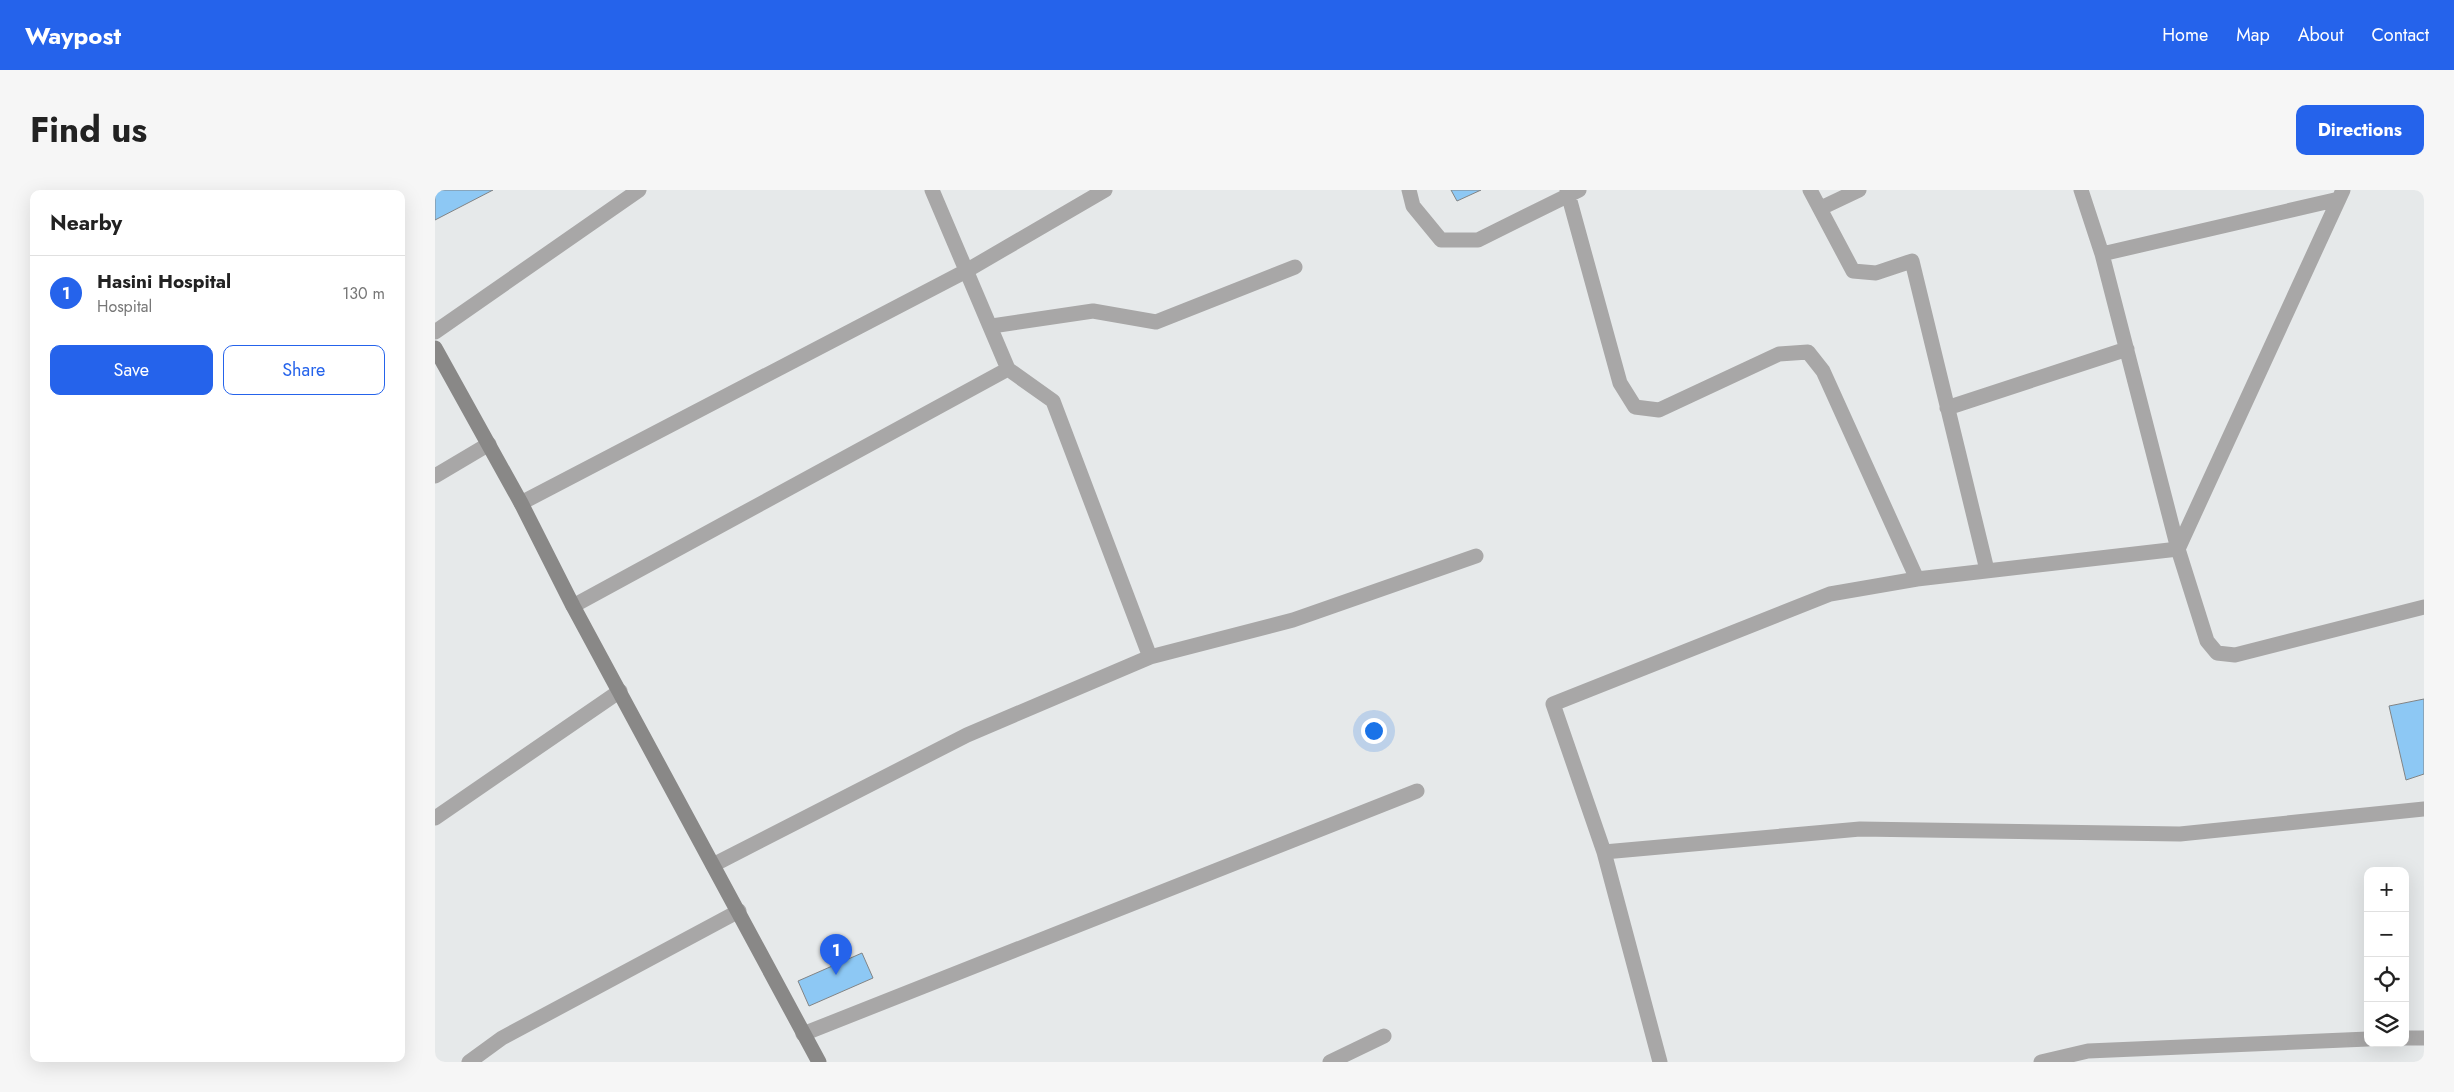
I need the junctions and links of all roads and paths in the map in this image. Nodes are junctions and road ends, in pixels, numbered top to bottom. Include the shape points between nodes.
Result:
1 (639, 190) edge
2 (932, 190) edge
3 (1105, 190) edge
4 (1409, 190) edge
5 (1809, 190) edge
6 (1859, 190) edge
7 (2081, 190) edge
8 (1572, 192) edge
9 (2341, 195) edge
10 (1821, 208) junction
11 (2102, 254) junction
12 (1295, 267) dead end
13 (966, 271) junction
14 (992, 326) junction
15 (435, 332) edge
16 (435, 348) edge
17 (2127, 348) junction
18 (1008, 368) junction
19 (1947, 408) junction
20 (489, 444) junction
21 (435, 476) edge
22 (521, 503) junction
23 (2178, 549) junction
24 (1476, 556) dead end
25 (1987, 570) junction
26 (1917, 579) junction
27 (573, 606) junction
28 (2424, 607) edge
29 (1150, 657) junction
30 (620, 691) junction
31 (1417, 791) dead end
32 (2424, 808) edge
33 (435, 818) edge
34 (1604, 852) junction
35 (713, 865) junction
36 (739, 911) junction
37 (803, 1034) junction
38 (1384, 1036) dead end
39 (2409, 1038) edge
40 (2424, 1038) edge
41 (2364, 1039) edge
42 (469, 1062) edge
43 (819, 1062) edge
44 (1330, 1062) edge
45 (1661, 1062) edge
46 (2041, 1062) edge

1 - 15 street
2 - 13 street
3 - 13 street
4 - 8 street via 1413,206 1441,240 1478,240
5 - 10 street
6 - 10 street
7 - 11 street
8 - 26 street via 1620,383 1635,407 1659,410 1779,354 1808,352 1823,371
9 - 11 street
9 - 23 street
10 - 19 street via 1853,271 1876,273 1911,261
11 - 17 street
12 - 14 street via 1156,322 1093,311
13 - 14 street
13 - 22 street
14 - 18 street
16 - 20 main road
17 - 19 street
17 - 23 street
18 - 27 street
18 - 29 street via 1053,401
19 - 25 street
20 - 21 street
20 - 22 main road
22 - 27 main road
23 - 25 street
23 - 28 street via 2207,641 2217,653 2235,655
24 - 29 street via 1293,620
25 - 26 street
26 - 34 street via 1830,594 1553,704
27 - 30 main road
29 - 35 street via 967,735
30 - 33 street
30 - 35 main road
31 - 37 street
32 - 34 street via 2180,834 1860,829
34 - 45 street
35 - 36 main road
36 - 37 main road
36 - 42 street via 502,1038
37 - 43 main road
38 - 44 street
39 - 40 street
41 - 46 street via 2088,1051

